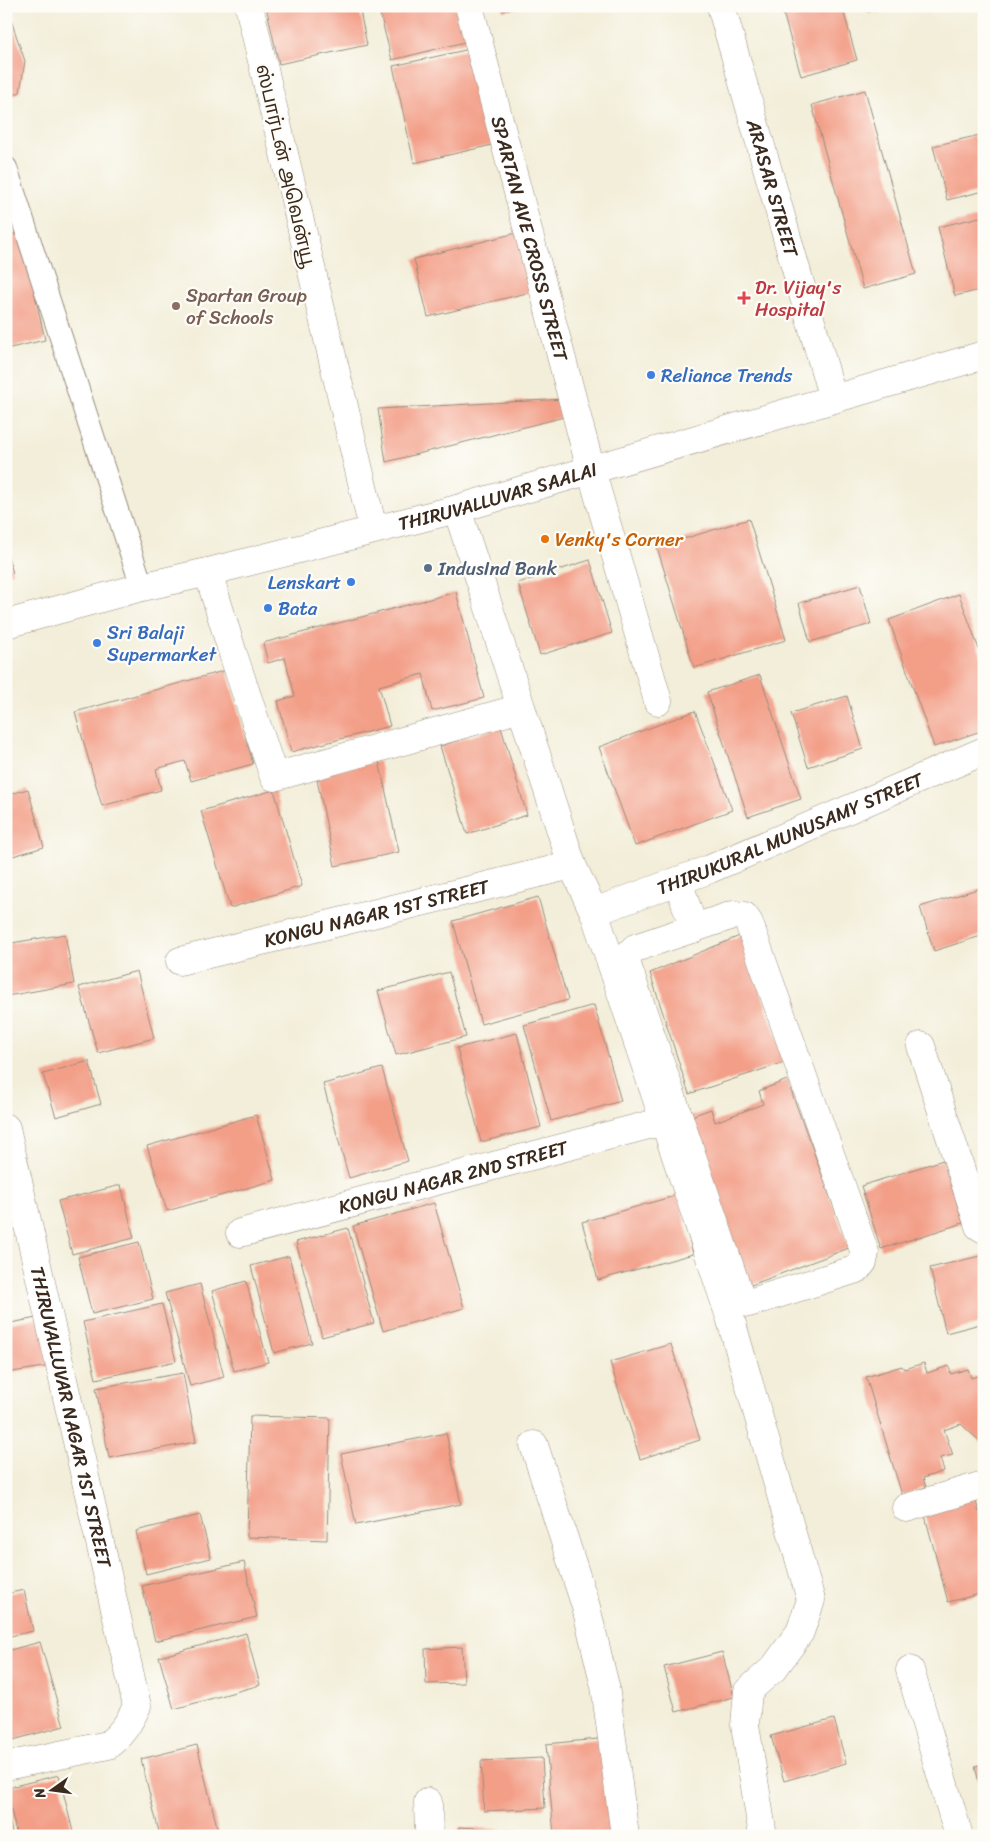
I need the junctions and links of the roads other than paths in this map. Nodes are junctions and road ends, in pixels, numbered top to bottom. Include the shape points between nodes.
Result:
1 (249, 6) edge
2 (469, 6) edge
3 (721, 6) edge
4 (6, 168) edge
5 (984, 355) edge
6 (833, 399) junction
7 (591, 470) junction
8 (457, 509) junction
9 (373, 529) junction
10 (208, 572) junction
11 (142, 587) junction
12 (6, 624) edge
13 (658, 701) dead end
14 (521, 708) junction
15 (984, 751) edge
16 (572, 865) junction
17 (678, 881) junction
18 (594, 912) junction
19 (694, 929) junction
20 (180, 961) dead end
21 (921, 1046) dead end
22 (672, 1119) junction
23 (6, 1128) edge
24 (981, 1227) edge
25 (240, 1233) dead end
26 (534, 1445) dead end
27 (984, 1485) edge
28 (906, 1508) dead end
29 (910, 1670) dead end
30 (6, 1766) edge
31 (428, 1802) dead end
32 (429, 1836) edge
33 (624, 1836) edge
34 (763, 1836) edge
35 (959, 1836) edge

1 - 9 street, ஸ்பார்டன் அவென்யூ
2 - 7 street, SPARTAN AVE CROSS STREET
3 - 6 street, ARASAR STREET
4 - 11 lane
5 - 6 street, THIRUVALLUVAR SAALAI
6 - 7 street, THIRUVALLUVAR SAALAI
7 - 8 street, THIRUVALLUVAR SAALAI
7 - 13 street, SPARTAN AVE CROSS STREET
8 - 9 street, THIRUVALLUVAR SAALAI
8 - 14 street
9 - 10 street, THIRUVALLUVAR SAALAI
10 - 11 street, THIRUVALLUVAR SAALAI
10 - 14 street via 274,777
11 - 12 street, THIRUVALLUVAR SAALAI
14 - 16 street
15 - 17 street, THIRUKURAL MUNUSAMY STREET
16 - 18 street
16 - 20 street, KONGU NAGAR 1ST STREET
17 - 18 street, THIRUKURAL MUNUSAMY STREET
17 - 19 street
18 - 22 street
19 - 22 street via 635,948 628,955 627,965
19 - 22 street via 733,915 744,916 749,923 865,1253 863,1262 857,1269 750,1303 744,1302
21 - 24 street
22 - 25 street, KONGU NAGAR 2ND STREET
22 - 34 street via 811,1600 800,1632 774,1668 748,1691 744,1725
23 - 30 street, THIRUVALLUVAR NAGAR 1ST STREET via 137,1706 120,1736 108,1745
26 - 33 street via 586,1607 605,1686
27 - 28 street
29 - 35 street
31 - 32 street

